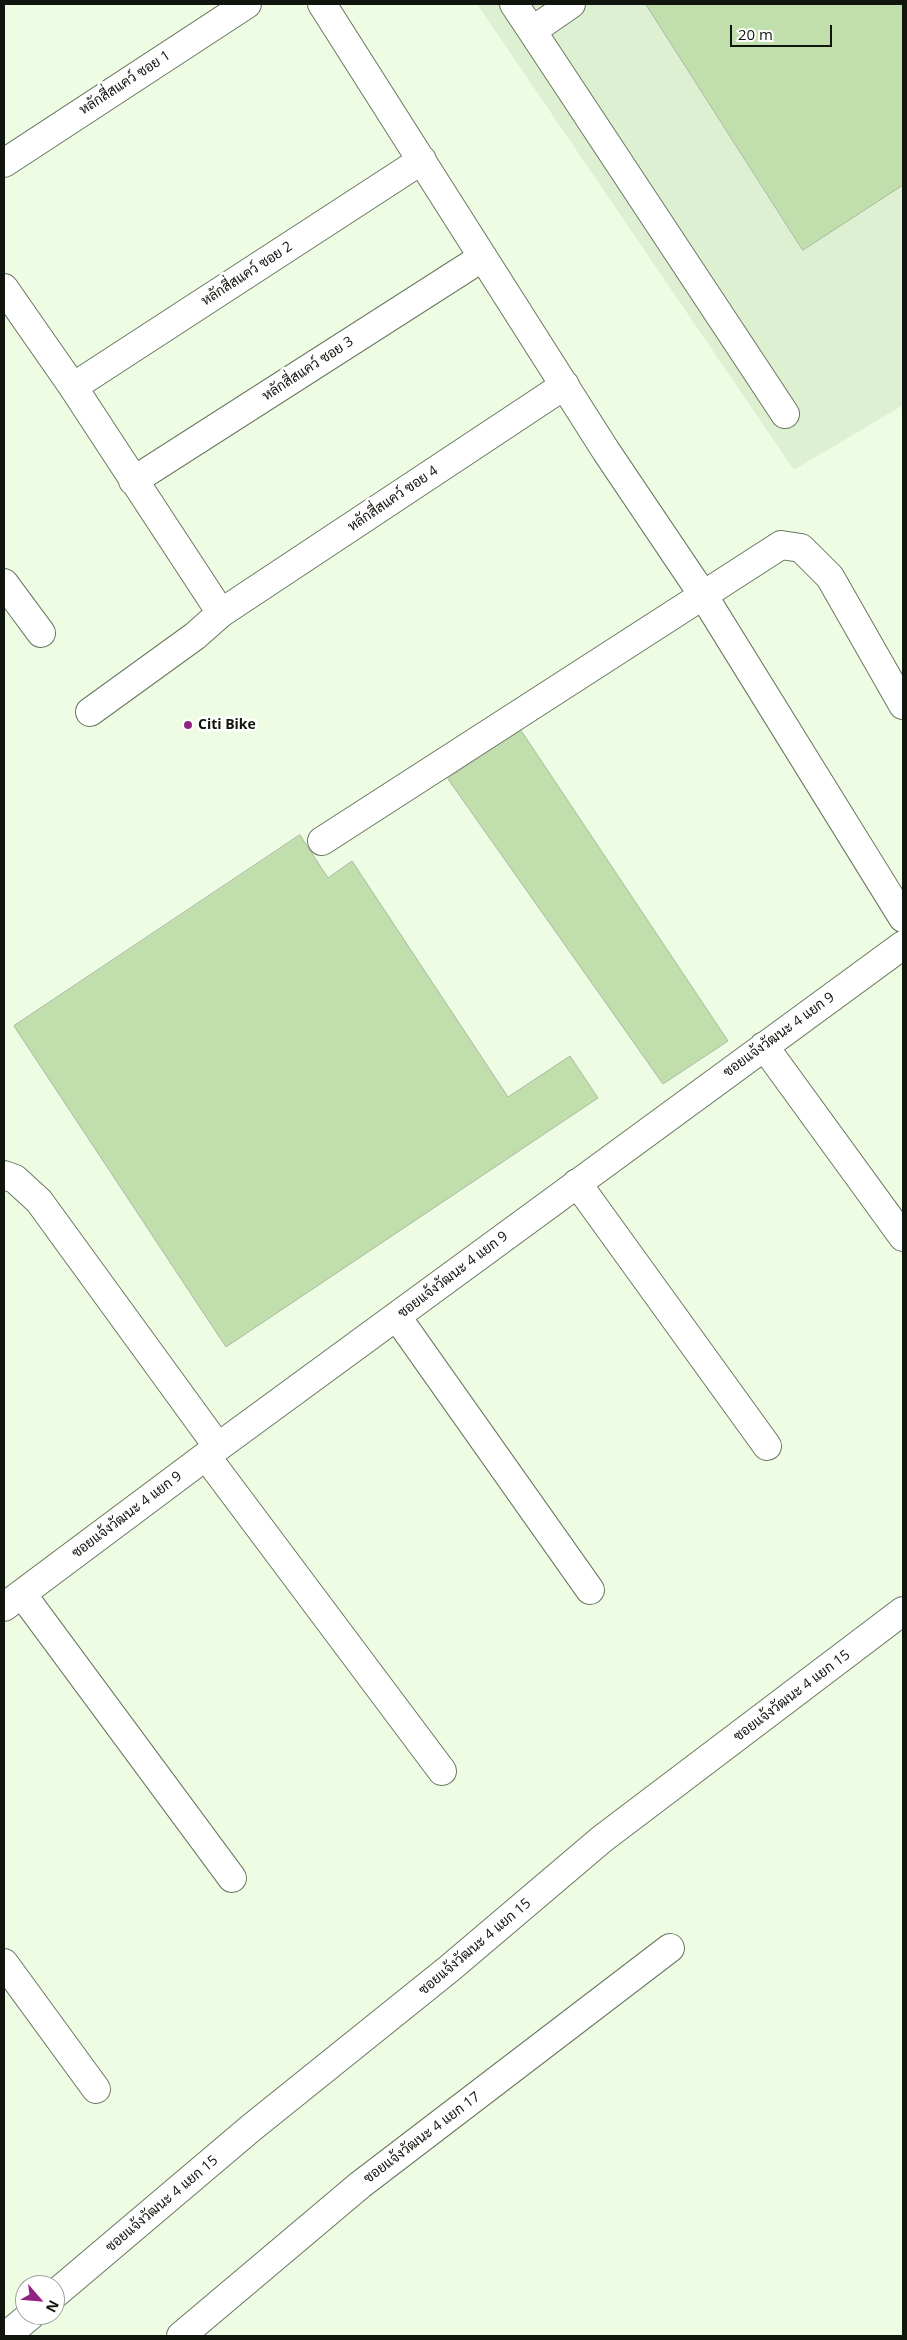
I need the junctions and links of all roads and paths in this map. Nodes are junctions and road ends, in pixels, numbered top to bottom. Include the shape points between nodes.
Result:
1 (247, 4) edge
2 (322, 4) edge
3 (514, 4) edge
4 (571, 4) edge
5 (532, 31) junction
6 (422, 160) junction
7 (4, 163) edge
8 (483, 257) junction
9 (4, 288) edge
10 (564, 385) junction
11 (73, 387) junction
12 (785, 414) dead end
13 (133, 481) junction
14 (4, 583) edge
15 (703, 595) junction
16 (221, 613) junction
17 (41, 633) dead end
18 (903, 705) edge
19 (90, 712) dead end
20 (322, 840) dead end
21 (899, 901) edge
22 (903, 945) edge
23 (764, 1046) junction
24 (4, 1175) edge
25 (577, 1183) junction
26 (903, 1237) edge
27 (397, 1317) junction
28 (767, 1446) dead end
29 (212, 1452) junction
30 (590, 1590) dead end
31 (13, 1600) edge
32 (903, 1610) edge
33 (442, 1771) dead end
34 (232, 1878) dead end
35 (670, 1948) dead end
36 (4, 1963) edge
37 (96, 2089) dead end
38 (65, 2286) edge
39 (19, 2325) edge
40 (6, 2336) edge
41 (181, 2336) edge

1 - 7 street, หลักสี่สแคว์ ซอย 1
2 - 6 street
3 - 5 street
4 - 5 street
5 - 12 street
6 - 8 street
6 - 11 street, หลักสี่สแคว์ ซอย 2
8 - 10 street
8 - 13 street, หลักสี่สแคว์ ซอย 3
9 - 11 street
10 - 15 street
10 - 16 street, หลักสี่สแคว์ ซอย 4
11 - 13 street
13 - 16 street
14 - 17 street
15 - 18 street via 782,544 801,548 830,577
15 - 20 street
15 - 21 street
16 - 19 street, หลักสี่สแคว์ ซอย 4 via 196,636
22 - 23 street, ซอยแจ้งวัฒนะ 4 แยก 9
23 - 25 street, ซอยแจ้งวัฒนะ 4 แยก 9
23 - 26 street
24 - 29 street via 26,1187 39,1201
25 - 27 street, ซอยแจ้งวัฒนะ 4 แยก 9
25 - 28 street
27 - 29 street, ซอยแจ้งวัฒนะ 4 แยก 9
27 - 30 street
29 - 31 street, ซอยแจ้งวัฒนะ 4 แยก 9
29 - 33 street
31 - 34 street
32 - 38 street, ซอยแจ้งวัฒนะ 4 แยก 15 via 602,1839
35 - 41 street, ซอยแจ้งวัฒนะ 4 แยก 17 via 360,2185
36 - 37 street
39 - 40 street

